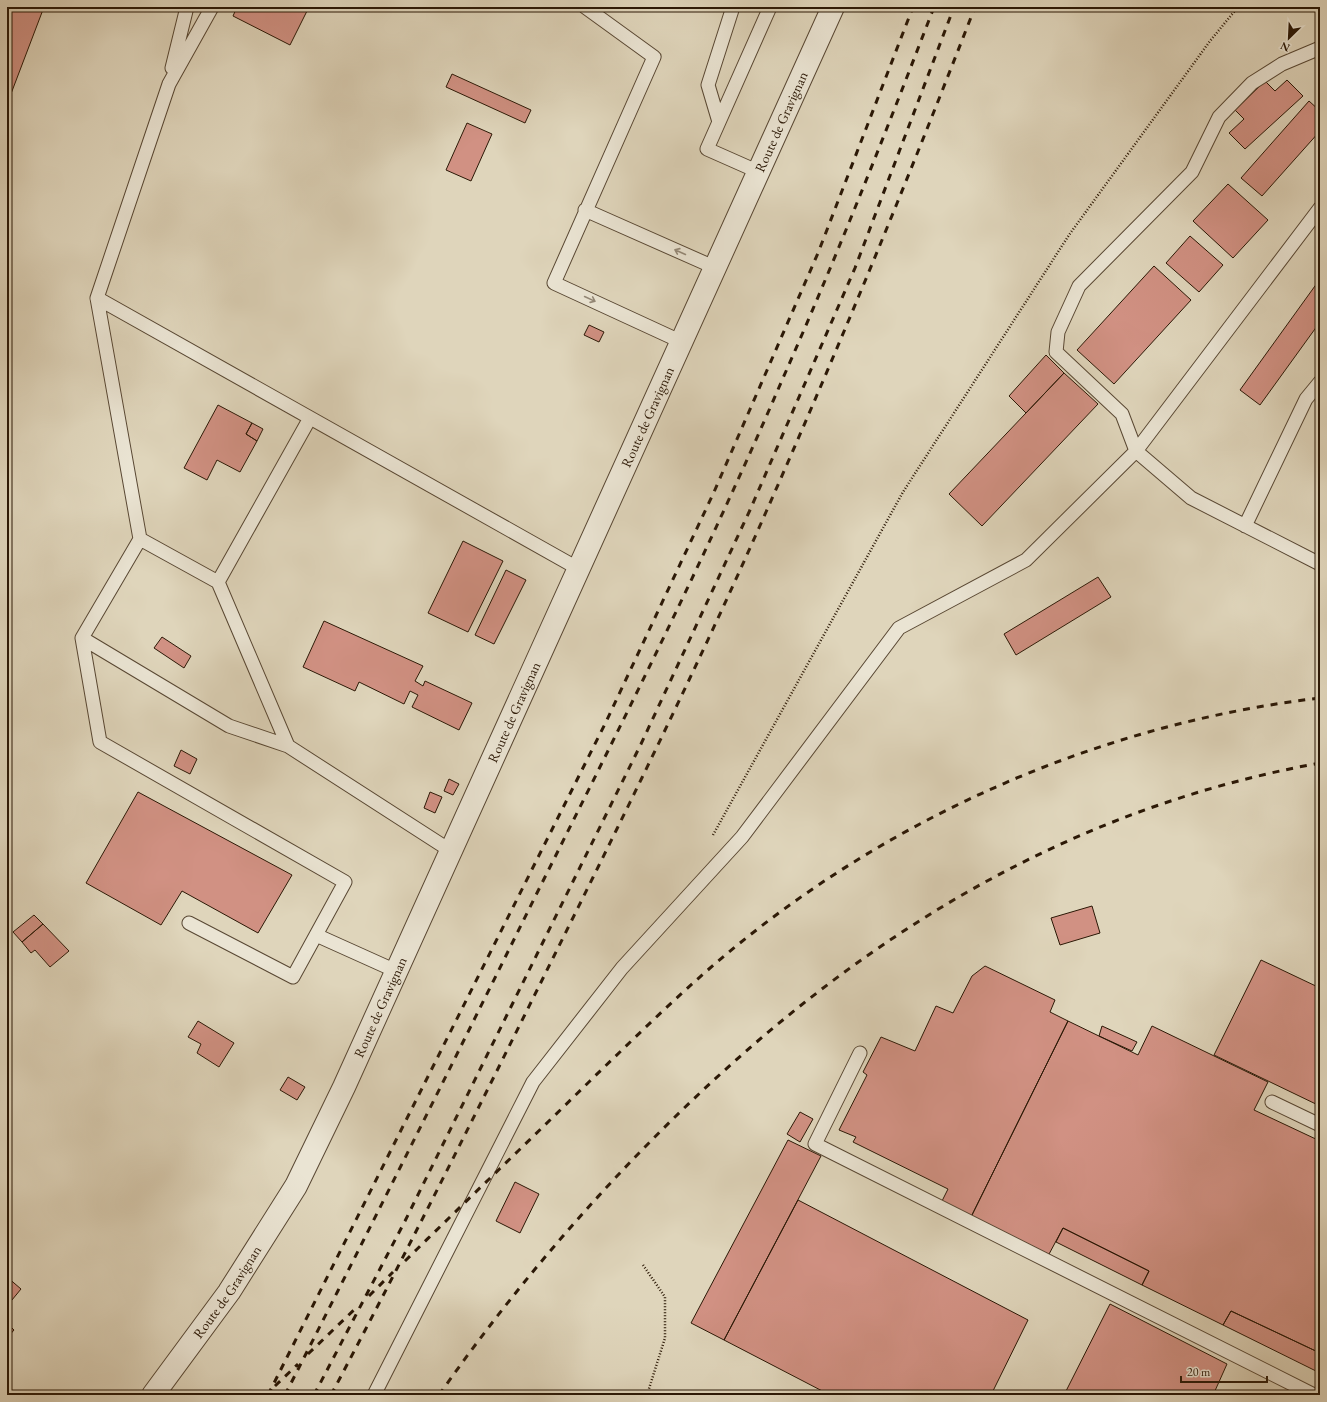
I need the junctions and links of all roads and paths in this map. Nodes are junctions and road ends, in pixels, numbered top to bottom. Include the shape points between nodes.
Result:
1 (187, 7) edge
2 (212, 7) edge
3 (585, 7) edge
4 (731, 7) edge
5 (770, 7) edge
6 (833, 7) edge
7 (1238, 7) edge
8 (1320, 48) edge
9 (169, 84) junction
10 (719, 122) junction
11 (759, 172) junction
12 (1320, 208) edge
13 (586, 210) junction
14 (716, 268) junction
15 (97, 298) junction
16 (682, 342) junction
17 (1320, 382) edge
18 (310, 418) junction
19 (1136, 451) junction
20 (1245, 526) junction
21 (140, 539) junction
22 (1320, 564) edge
23 (579, 569) junction
24 (218, 582) junction
25 (82, 638) junction
26 (288, 746) junction
27 (711, 839) dead end
28 (451, 851) junction
29 (188, 922) dead end
30 (316, 936) junction
31 (396, 971) junction
32 (860, 1053) dead end
33 (1272, 1102) dead end
34 (1320, 1125) edge
35 (643, 1265) dead end
36 (154, 1395) edge
37 (374, 1395) edge
38 (647, 1395) edge
39 (1319, 1395) edge

1 - 9 lane
2 - 9 lane
3 - 13 lane via 654,57
4 - 10 lane via 708,85
5 - 10 lane
6 - 11 street, Route de Gravignan
7 - 27 path via 1210,41 1069,235 904,492
8 - 19 lane via 1282,64 1252,83 1219,117 1192,172 1079,286 1058,332 1056,352 1122,414
9 - 15 lane
10 - 11 lane via 707,149
11 - 14 street, Route de Gravignan
12 - 19 lane
14 -> 13 lane
13 -> 16 lane via 554,283
14 - 16 street, Route de Gravignan
15 - 18 lane
15 - 21 lane
16 - 23 street, Route de Gravignan
17 - 20 lane via 1306,399
18 - 23 lane
18 - 24 lane
19 - 20 lane via 1191,498
19 - 37 lane via 1026,560 899,628 742,837 622,968 533,1082
20 - 22 lane
21 - 24 lane
21 - 25 lane
23 - 28 street, Route de Gravignan
24 - 26 lane
25 - 26 lane via 229,726
25 - 30 lane via 100,742 345,882
26 - 28 lane
28 - 31 street, Route de Gravignan
29 - 30 lane via 293,977
30 - 31 lane
31 - 36 street, Route de Gravignan via 296,1186 229,1292
32 - 39 lane via 815,1144 1314,1395
33 - 34 lane
35 - 38 path via 665,1297 665,1338

